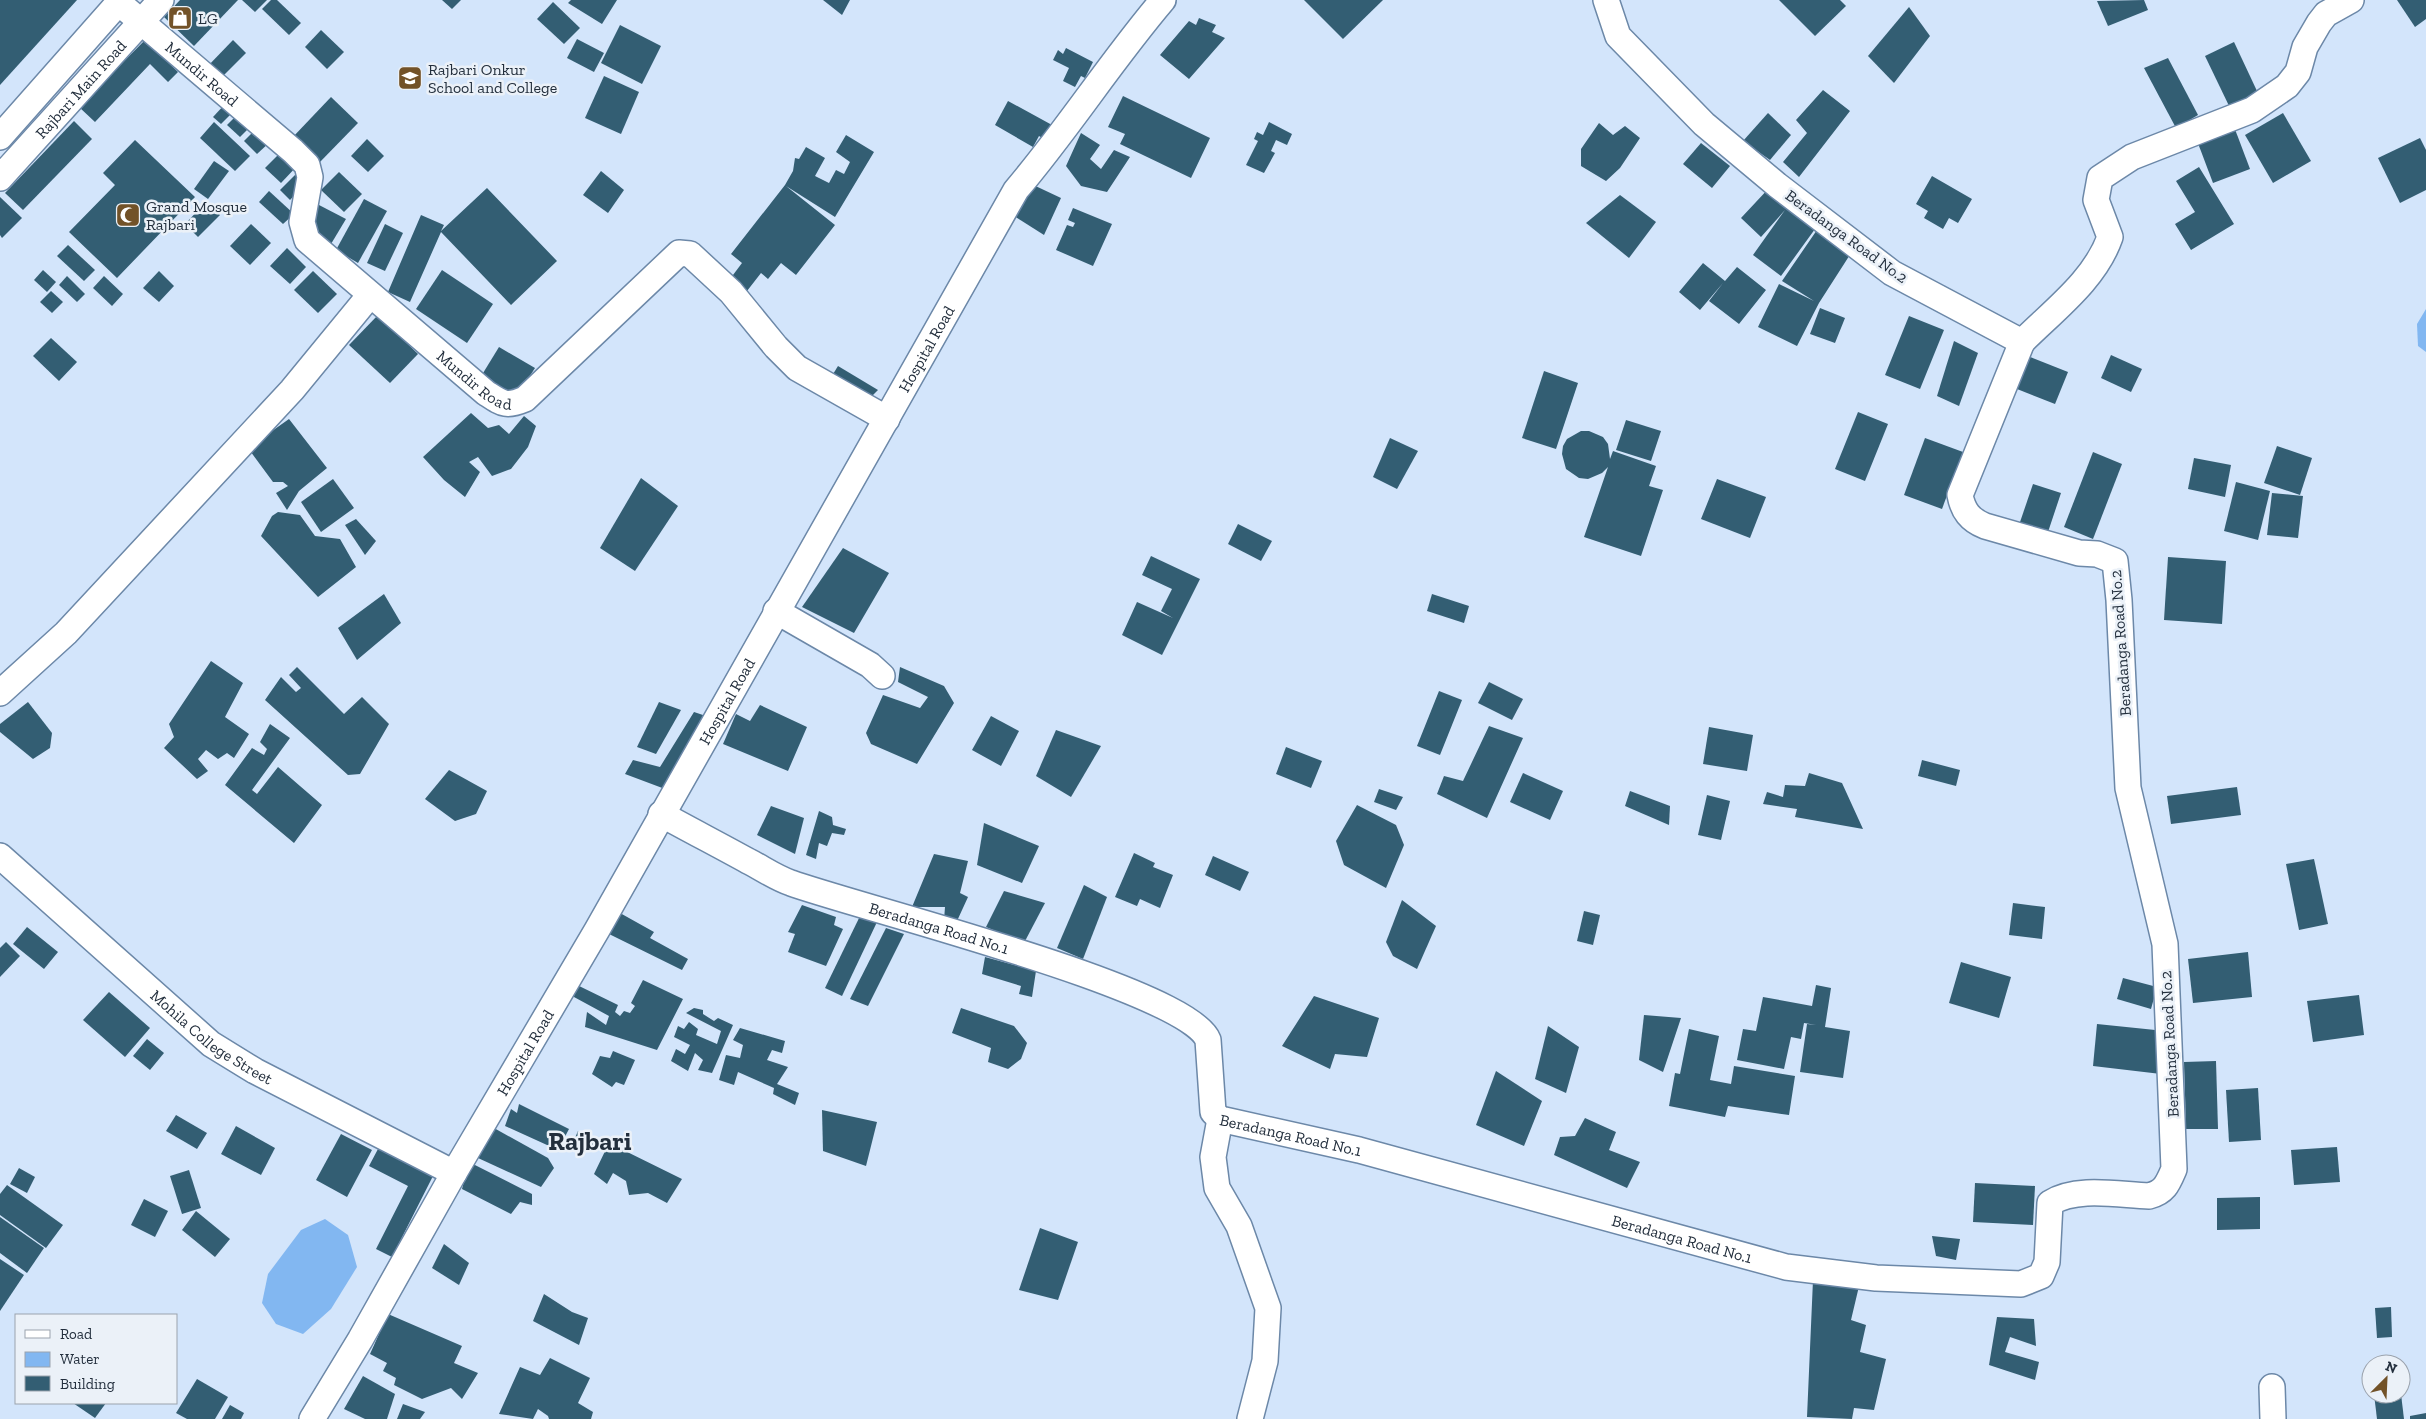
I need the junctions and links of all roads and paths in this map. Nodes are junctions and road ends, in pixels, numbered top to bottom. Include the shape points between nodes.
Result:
1 (162, 0) edge
2 (1606, 0) edge
3 (2351, 0) edge
4 (120, 2) edge
5 (1157, 2) edge
6 (143, 22) junction
7 (0, 137) edge
8 (0, 178) edge
9 (370, 295) junction
10 (2022, 342) junction
11 (887, 419) junction
12 (776, 611) junction
13 (882, 676) dead end
14 (0, 693) edge
15 (661, 814) junction
16 (0, 856) edge
17 (1220, 1119) junction
18 (454, 1173) junction
19 (1876, 1278) joint
20 (2272, 1387) dead end
21 (312, 1419) edge
22 (1250, 1419) edge
23 (2273, 1419) edge

1 - 6 street, Rajbari Main Road
2 - 10 street, Beradanga Road No.2 via 1618,36 1704,124 1777,185 1892,273
3 - 10 street via 2326,14 2319,23 2305,47 2298,72 2286,86 2252,110 2132,157 2100,178 2096,200 2110,237 2104,255 2094,270
4 - 6 street, Mundir Road
4 - 7 street, Rajbari Main Road
5 - 11 street, Hospital Road via 1047,153 1016,190
6 - 8 street, Rajbari Main Road
6 - 9 street, Mundir Road via 307,165 310,177 302,222 307,240
9 - 11 street, Mundir Road via 486,393 502,404 513,404 526,399 679,252 685,252 731,292 797,368
9 - 14 street via 292,390 66,633
10 - 19 street, Beradanga Road No.2 via 1960,495 1962,507 1973,521 1985,526 2115,561 2128,788 2165,944 2174,1169 2166,1187 2149,1196 2082,1193 2057,1198 2050,1203 2047,1262 2041,1276 2034,1280 2021,1284
11 - 12 street, Hospital Road
12 - 13 street via 870,665
12 - 15 street, Hospital Road
15 - 17 street, Beradanga Road No.1 via 789,883 1112,983 1181,1016 1205,1032 1213,1112
15 - 18 street, Hospital Road
16 - 18 street, Mohila College Street via 211,1044 255,1071
17 - 19 street, Beradanga Road No.1 via 1359,1150 1786,1267
17 - 22 street via 1213,1157 1217,1188 1239,1226 1268,1308 1265,1361
18 - 21 street, Hospital Road
20 - 23 street

